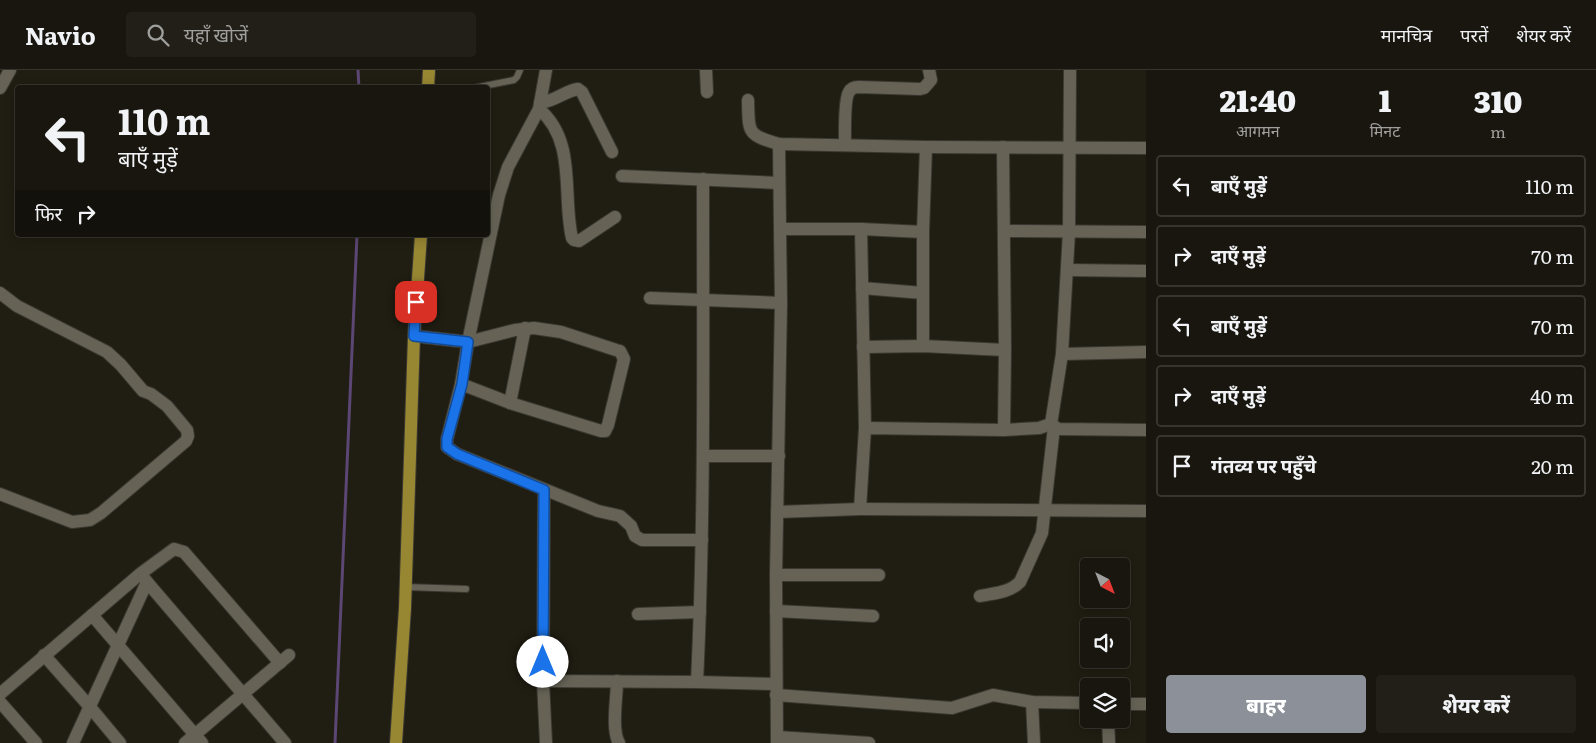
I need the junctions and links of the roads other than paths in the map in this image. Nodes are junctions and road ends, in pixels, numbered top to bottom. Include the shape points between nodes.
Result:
1 (10, 70) edge
2 (429, 70) edge
3 (520, 70) edge
4 (546, 70) edge
5 (706, 70) edge
6 (929, 70) edge
7 (1070, 70) edge
8 (428, 85) edge
9 (489, 85) edge
10 (0, 88) edge
11 (707, 92) dead end
12 (748, 100) dead end
13 (540, 106) junction
14 (779, 144) junction
15 (845, 145) junction
16 (926, 147) junction
17 (1003, 147) junction
18 (1071, 147) junction
19 (1146, 148) edge
20 (612, 152) dead end
21 (622, 176) dead end
22 (703, 179) junction
23 (779, 183) junction
24 (615, 216) dead end
25 (780, 229) junction
26 (861, 229) junction
27 (923, 232) junction
28 (1004, 232) junction
29 (1069, 232) junction
30 (1146, 232) edge
31 (421, 237) edge
32 (1067, 270) junction
33 (1146, 271) edge
34 (862, 288) junction
35 (0, 293) edge
36 (923, 293) junction
37 (650, 298) dead end
38 (703, 299) junction
39 (781, 303) junction
40 (525, 328) junction
41 (414, 336) junction
42 (468, 342) junction
43 (923, 346) junction
44 (863, 348) junction
45 (1005, 350) junction
46 (1146, 352) edge
47 (1062, 354) junction
48 (462, 384) junction
49 (510, 403) junction
50 (1052, 426) junction
51 (864, 428) junction
52 (1004, 430) junction
53 (1146, 430) edge
54 (703, 456) junction
55 (779, 456) junction
56 (544, 490) junction
57 (0, 494) edge
58 (860, 509) junction
59 (1043, 511) junction
60 (1146, 511) edge
61 (777, 512) junction
62 (702, 540) junction
63 (776, 575) junction
64 (879, 575) dead end
65 (144, 578) junction
66 (405, 587) junction
67 (466, 589) dead end
68 (980, 596) dead end
69 (700, 612) junction
70 (776, 612) junction
71 (638, 614) dead end
72 (92, 615) junction
73 (873, 616) dead end
74 (118, 644) junction
75 (44, 655) junction
76 (543, 681) junction
77 (617, 681) junction
78 (697, 682) junction
79 (776, 689) junction
80 (0, 694) edge
81 (242, 695) junction
82 (0, 702) edge
83 (1032, 702) junction
84 (1080, 703) edge
85 (1130, 704) edge
86 (1146, 704) edge
87 (90, 706) junction
88 (1108, 728) edge
89 (194, 740) edge
90 (777, 740) edge
91 (36, 743) edge
92 (73, 743) edge
93 (120, 743) edge
94 (285, 743) edge
95 (396, 743) edge
96 (546, 743) edge
97 (619, 743) edge
98 (869, 743) edge
99 (1034, 743) edge
100 (1109, 743) edge

1 - 10 street
2 - 8 main road
3 - 9 lane via 514,80
4 - 13 street
5 - 11 street
6 - 15 street via 931,80 924,88 854,87 850,90
7 - 18 street
12 - 14 street via 753,133
13 - 20 street via 578,89
13 - 24 street via 563,145 572,238 579,241
13 - 42 street via 508,167 499,195
14 - 15 street
14 - 23 street
15 - 16 street
16 - 17 street
16 - 27 street
17 - 18 street
17 - 28 street
18 - 19 street
18 - 29 street
21 - 22 street
22 - 23 street
22 - 38 street
23 - 25 street
25 - 26 street
25 - 39 street
26 - 27 street
26 - 34 street
27 - 36 street
28 - 29 street
28 - 45 street
29 - 30 street
29 - 32 street
31 - 41 main road
32 - 33 street
32 - 47 street
34 - 36 street
34 - 44 street
35 - 57 street via 17,306 107,352 144,392 167,406 187,430 188,436 90,520 72,522
36 - 43 street
37 - 38 street
38 - 39 street
38 - 54 street
39 - 55 street
40 - 42 street
40 - 49 street
40 - 49 street via 560,332 616,350 622,355 624,365 605,431
41 - 42 street
41 - 66 main road
42 - 48 street
43 - 44 street
43 - 45 street
44 - 51 street
45 - 52 street
46 - 47 street
47 - 50 street
48 - 49 street
48 - 56 street via 447,447
50 - 52 street
50 - 53 street via 1058,429
50 - 59 street
51 - 52 street
51 - 58 street
54 - 55 street
54 - 62 street
55 - 61 street
56 - 62 street via 620,516 642,540
56 - 76 street
58 - 59 street
58 - 61 street
59 - 60 street
59 - 68 street via 1040,540 1020,582 1010,590
61 - 63 street
62 - 69 street
63 - 64 street
63 - 70 street
65 - 72 street
65 - 74 street
65 - 81 street
65 - 81 street via 174,549 184,552 284,660
66 - 67 lane
66 - 95 main road
69 - 71 street
69 - 78 street
70 - 73 street
70 - 79 street
72 - 74 street
72 - 75 street
74 - 87 street
74 - 89 street
75 - 80 street
75 - 87 street
76 - 77 street
76 - 96 street
77 - 78 street
77 - 97 street via 616,737
78 - 79 street
79 - 83 street via 952,708 993,695
79 - 90 street
81 - 89 street
81 - 94 street
82 - 91 street
83 - 84 street
83 - 99 street
85 - 86 street
87 - 92 street
87 - 93 street
88 - 100 street
90 - 98 street

